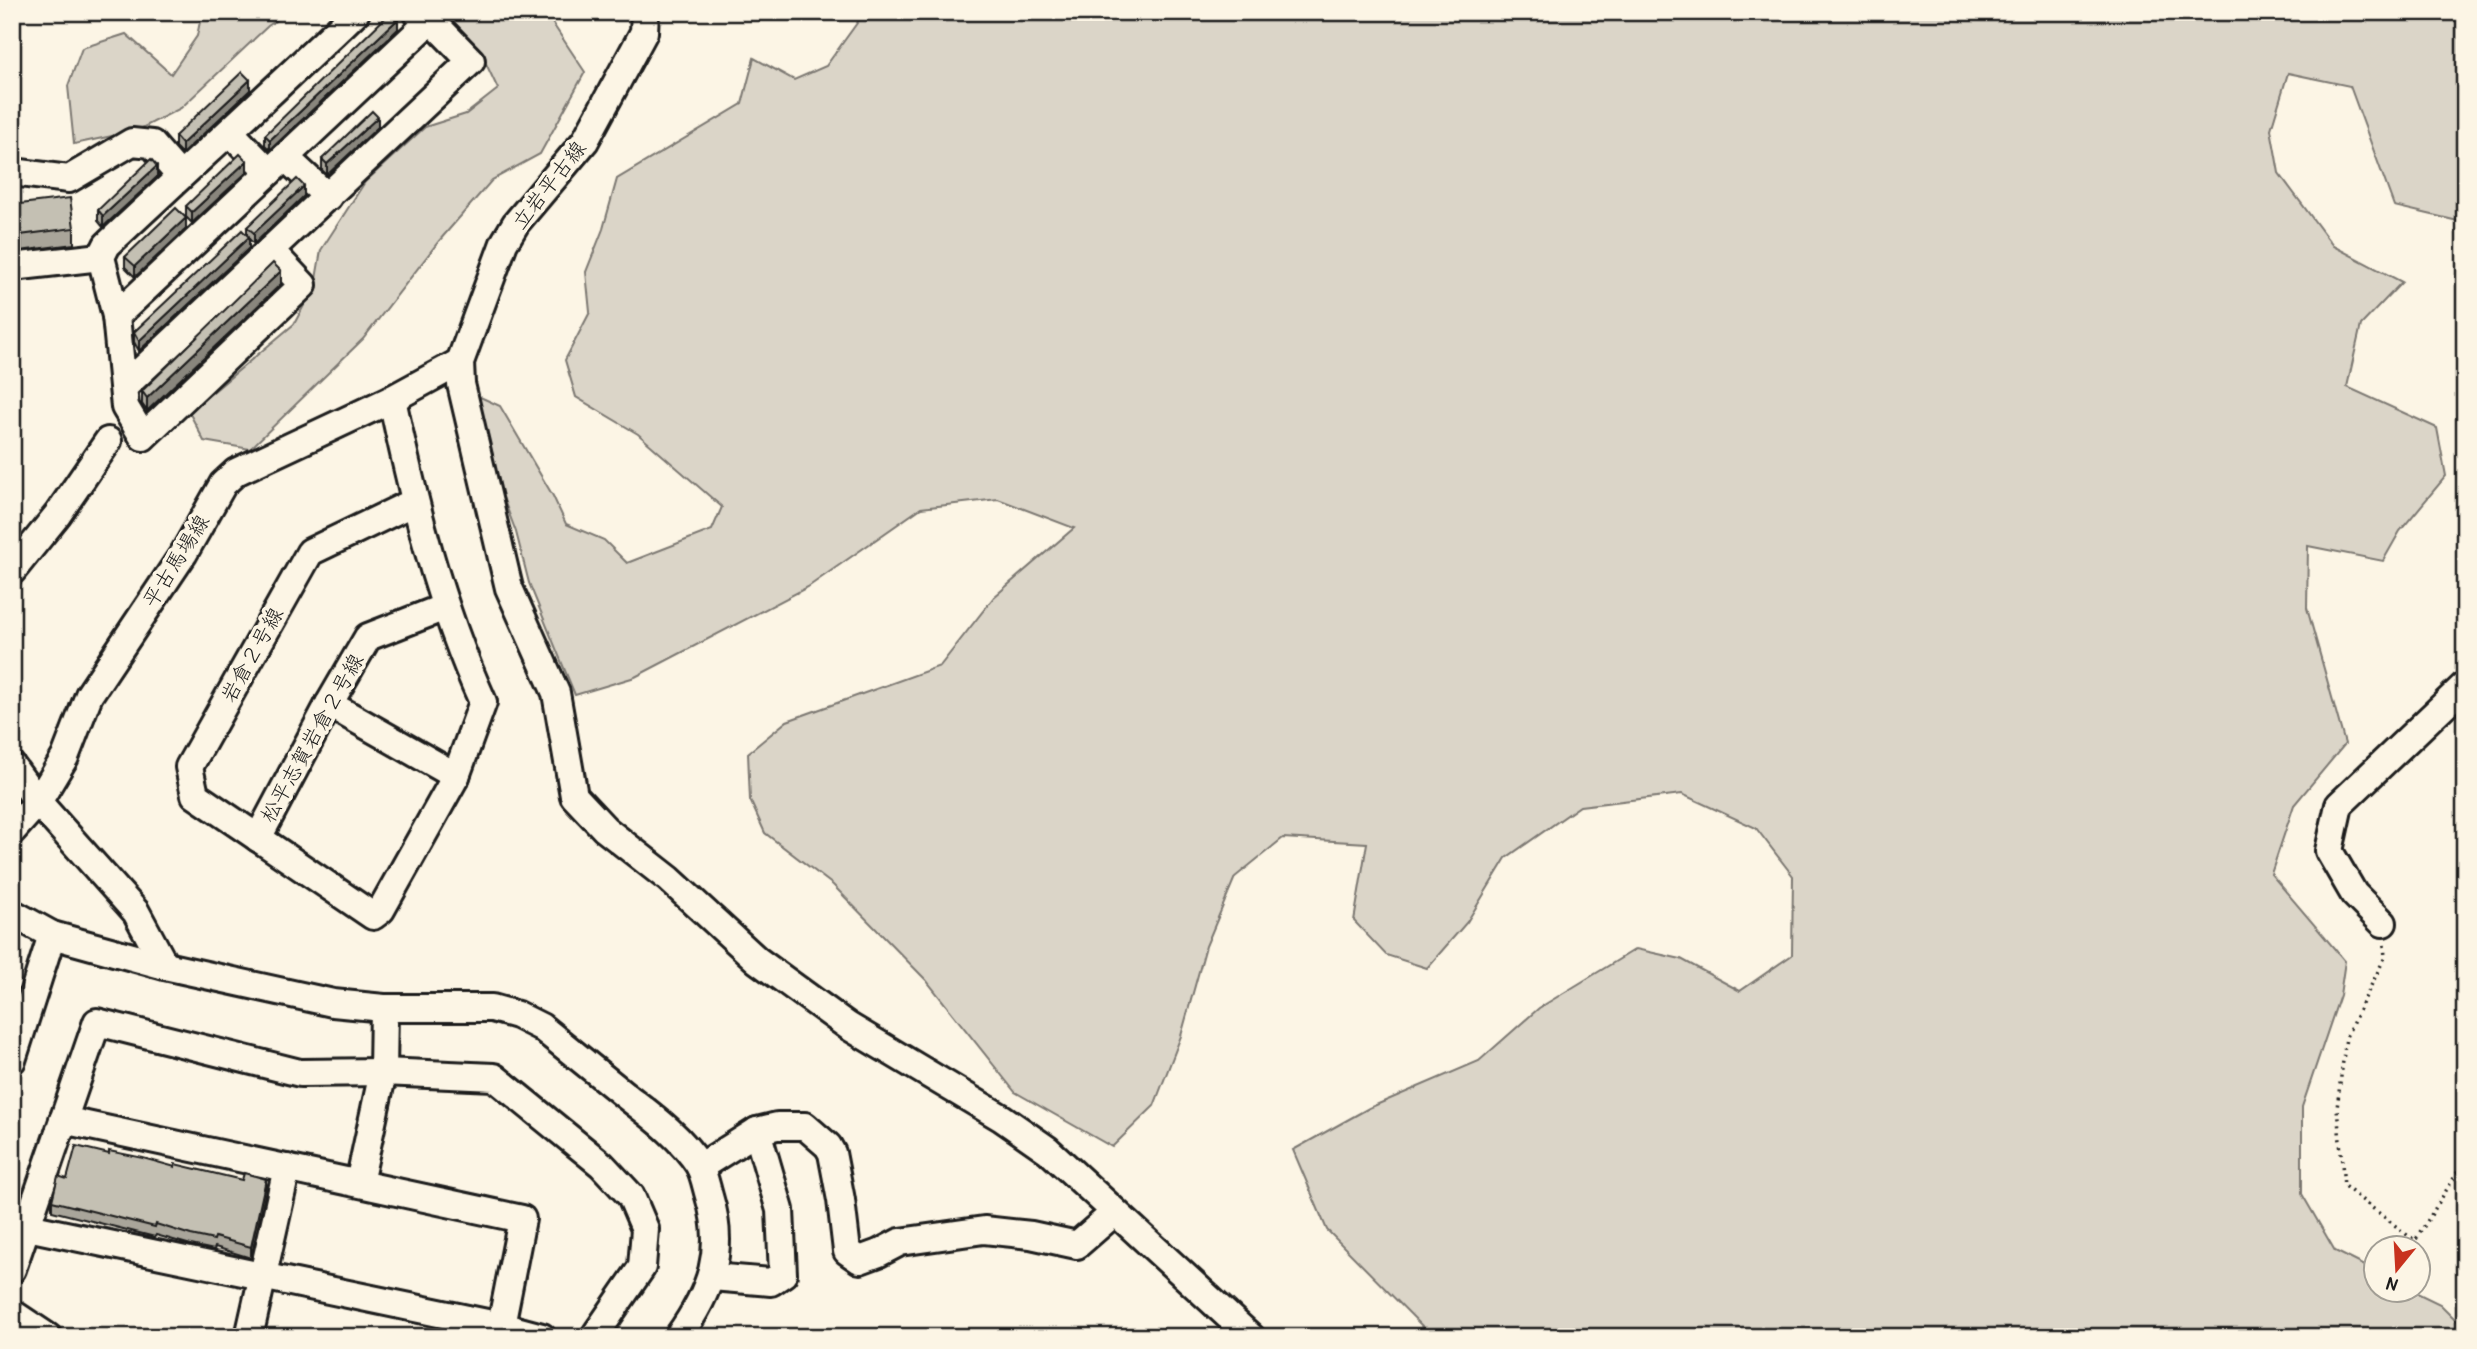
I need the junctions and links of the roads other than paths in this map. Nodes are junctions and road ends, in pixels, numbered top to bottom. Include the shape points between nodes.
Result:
1 (356, 12) edge
2 (645, 12) edge
3 (424, 16) edge
4 (230, 132) junction
5 (277, 164) junction
6 (12, 172) edge
7 (180, 176) junction
8 (328, 197) junction
9 (270, 250) junction
10 (101, 257) junction
11 (12, 267) edge
12 (116, 316) junction
13 (460, 362) junction
14 (125, 386) junction
15 (392, 399) junction
16 (108, 441) dead end
17 (414, 502) junction
18 (12, 571) edge
19 (445, 607) junction
20 (2465, 685) edge
21 (328, 704) junction
22 (12, 766) edge
23 (456, 776) junction
24 (38, 802) junction
25 (12, 831) edge
26 (258, 838) junction
27 (12, 913) edge
28 (2383, 923) road end
29 (52, 935) junction
30 (165, 966) junction
31 (384, 1008) junction
32 (12, 1060) edge
33 (383, 1072) junction
34 (63, 1119) junction
35 (757, 1130) junction
36 (700, 1167) junction
37 (287, 1168) junction
38 (359, 1183) junction
39 (1115, 1212) junction
40 (20, 1225) edge
41 (12, 1269) edge
42 (263, 1276) junction
43 (712, 1277) junction
44 (12, 1314) edge
45 (500, 1326) junction
46 (48, 1337) edge
47 (249, 1337) edge
48 (542, 1337) edge
49 (593, 1337) edge
50 (678, 1337) edge
51 (1251, 1337) edge

1 - 4 street
2 - 13 street, 立岩平古線 via 644,32 585,141 504,243
3 - 5 street
3 - 8 street via 471,61
4 - 5 street
4 - 7 street
5 - 8 street
5 - 12 street
6 - 7 street via 69,179 132,142 152,144
7 - 10 street via 107,245
8 - 9 street
9 - 14 street
9 - 14 street via 303,285 143,437 125,407
10 - 11 street
10 - 12 street
12 - 14 street
13 - 15 street, 平古馬場線
13 - 39 street via 461,384 509,587 556,693 574,796 605,829 669,878 757,960 848,1026 1048,1150
15 - 17 street
15 - 24 street, 平古馬場線 via 236,472 223,484 184,553 89,695 65,757
16 - 18 street
17 - 19 street
17 - 26 street, 岩倉２号線 via 310,552 189,767 195,795
19 - 21 street, 松平志賀岩倉２号線 via 368,637
19 - 23 street via 483,702
20 - 28 street via 2339,805 2329,851 2354,894
21 - 23 street
21 - 26 street, 松平志賀岩倉２号線
22 - 24 street
23 - 26 street, 岩倉２号線 via 381,910 373,916
24 - 25 street, 平古馬場線
24 - 30 street via 136,912
27 - 29 street
29 - 30 street
29 - 32 street
30 - 31 street via 333,1003
31 - 33 street
31 - 36 street via 492,1008 541,1027 674,1134
33 - 34 street via 300,1073 97,1022
33 - 38 street
33 - 49 street via 494,1077 602,1165 631,1196 645,1229 642,1266
34 - 37 street
34 - 40 street
35 - 36 street
35 - 39 street via 805,1126 828,1146 847,1251 860,1260 900,1242 984,1230 1077,1245
35 - 43 street via 780,1210 783,1274 771,1282
36 - 43 street via 716,1229
37 - 38 street
37 - 42 street
38 - 45 street via 522,1219
39 - 51 street
40 - 41 street
40 - 42 street
42 - 45 street
42 - 47 street
43 - 50 street
44 - 46 street
45 - 48 street

